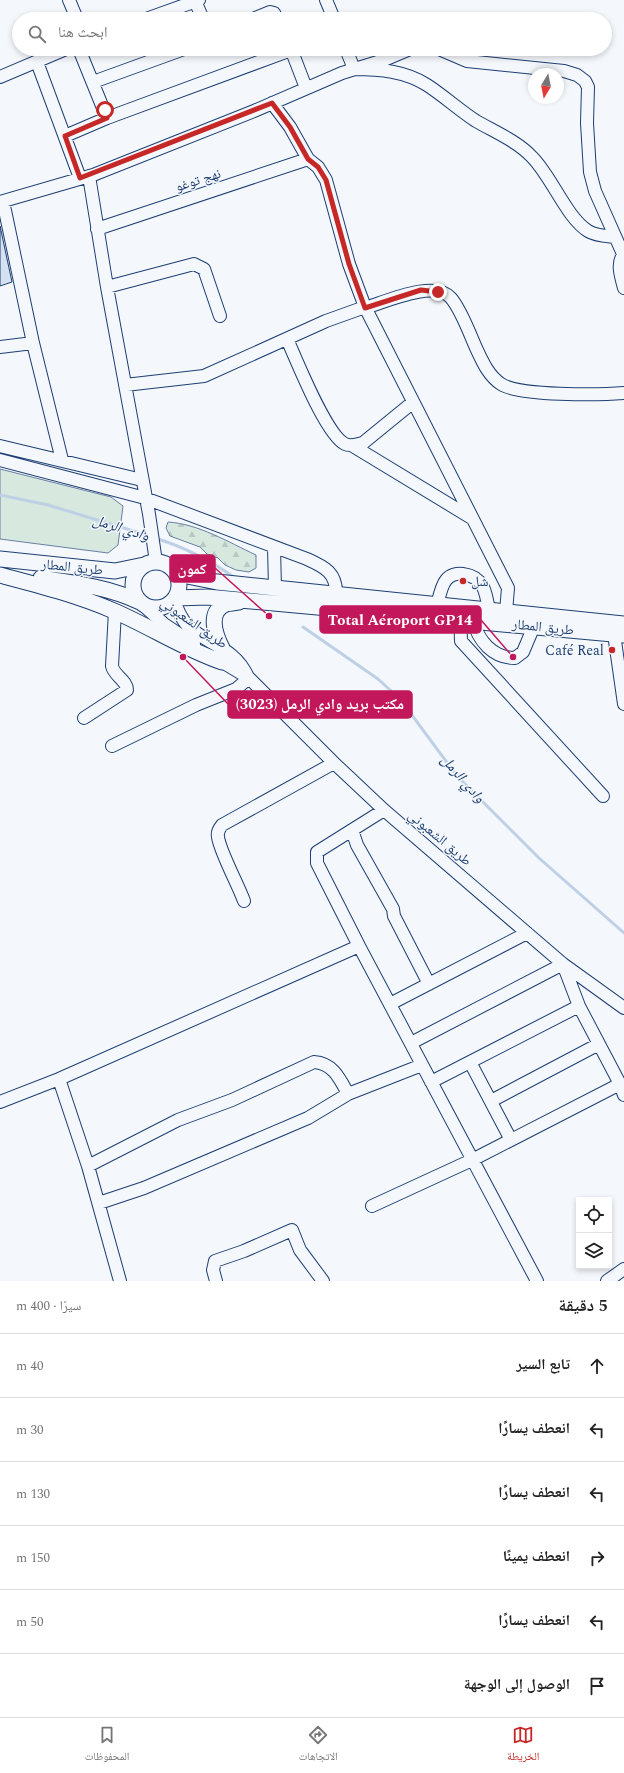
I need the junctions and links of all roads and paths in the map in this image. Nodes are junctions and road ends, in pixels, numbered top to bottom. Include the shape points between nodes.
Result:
1 (69, 0) edge
2 (326, 0) edge
3 (197, 1) edge
4 (74, 12) edge
5 (166, 12) edge
6 (201, 12) edge
7 (331, 12) edge
8 (51, 56) edge
9 (82, 56) edge
10 (165, 56) edge
11 (275, 56) edge
12 (293, 56) edge
13 (349, 56) edge
14 (393, 56) edge
15 (455, 56) edge
16 (38, 62) junction
17 (354, 69) junction
18 (0, 77) edge
19 (93, 82) junction
20 (306, 88) junction
21 (272, 103) junction
22 (107, 118) junction
23 (65, 136) junction
24 (308, 159) junction
25 (84, 177) junction
26 (2, 202) edge
27 (97, 229) junction
28 (615, 238) junction
29 (623, 254) edge
30 (106, 287) junction
31 (624, 288) edge
32 (365, 307) junction
33 (220, 316) dead end
34 (287, 339) junction
35 (33, 343) junction
36 (0, 347) edge
37 (125, 385) junction
38 (624, 393) edge
39 (412, 403) junction
40 (0, 446) edge
41 (353, 446) junction
42 (0, 460) edge
43 (62, 460) junction
44 (142, 480) junction
45 (146, 498) junction
46 (471, 518) junction
47 (274, 547) junction
48 (0, 559) edge
49 (150, 563) junction
50 (0, 573) edge
51 (177, 574) junction
52 (275, 588) junction
53 (336, 595) junction
54 (175, 599) junction
55 (250, 601) junction
56 (141, 604) junction
57 (437, 606) junction
58 (115, 611) junction
59 (489, 611) junction
60 (506, 612) junction
61 (464, 616) junction
62 (534, 626) junction
63 (621, 631) edge
64 (222, 655) junction
65 (249, 678) junction
66 (624, 704) edge
67 (84, 718) dead end
68 (112, 746) dead end
69 (334, 763) junction
70 (603, 796) dead end
71 (384, 810) junction
72 (352, 830) junction
73 (244, 901) dead end
74 (527, 933) junction
75 (359, 946) junction
76 (563, 964) junction
77 (429, 984) junction
78 (390, 1004) junction
79 (579, 1006) junction
80 (624, 1008) edge
81 (411, 1043) junction
82 (599, 1044) junction
83 (470, 1062) junction
84 (422, 1065) junction
85 (59, 1079) junction
86 (431, 1082) junction
87 (622, 1089) edge
88 (348, 1094) junction
89 (491, 1101) junction
90 (0, 1102) edge
91 (511, 1140) junction
92 (472, 1160) junction
93 (88, 1166) junction
94 (99, 1203) junction
95 (372, 1206) dead end
96 (624, 1269) edge
97 (120, 1281) edge
98 (216, 1281) edge
99 (323, 1281) edge
100 (537, 1281) edge
101 (606, 1281) edge

1 - 4 street
2 - 7 street
3 - 5 street
3 - 6 street
8 - 16 street
9 - 19 street
10 - 19 street
11 - 22 street
12 - 20 street
13 - 17 street
14 - 17 street
15 - 28 street via 467,61 564,71 585,81 588,88 590,172 595,191
16 - 18 street
16 - 23 street
17 - 20 street
17 - 28 street via 395,72 429,86 451,104 532,156 549,176 577,221 588,231
19 - 22 street
20 - 21 street
21 - 24 street via 287,122
21 - 25 street
22 - 23 street
23 - 25 street
24 - 27 street, نهج توغو
24 - 32 street via 323,174 330,188 349,264
25 - 26 street
25 - 27 street
26 - 35 street
27 - 30 street
28 - 29 street
29 - 31 street via 619,271
30 - 33 street via 194,264 204,269
30 - 37 street
32 - 34 street
32 - 38 street via 421,290 446,294 456,306 482,363 493,378 508,388 568,394
32 - 39 street
34 - 37 street via 204,376
34 - 41 street via 327,426 337,438
35 - 36 street
35 - 43 street
37 - 44 street
39 - 41 street via 363,443
39 - 46 street
40 - 43 street
41 - 46 street
42 - 45 street
43 - 44 street
44 - 45 street
45 - 47 street
45 - 49 street
46 - 60 street via 508,588
47 - 52 street
47 - 53 street via 313,562 328,571 336,585
48 - 49 main road, طريق المطار via 115,571
49 - 51 main road via 168,565
49 - 56 main road via 138,569 132,582 133,590
50 - 56 main road, طريق المطار via 85,584 121,593
50 - 58 main road
51 - 52 main road, طريق المطار via 210,581
51 - 54 main road via 180,586
52 - 53 main road, طريق المطار
53 - 57 main road, طريق المطار
54 - 55 main road, طريق المطار via 207,597
54 - 56 main road via 168,606 160,608
54 - 64 street, طريق الشعبوني via 187,624
55 - 61 main road, طريق المطار
55 - 64 main road via 226,604 216,613 214,626
56 - 64 street, طريق الشعبوني via 176,633
57 - 59 street via 446,580 460,573 473,575 480,582
57 - 61 main road, طريق المطار
58 - 64 main road via 192,651
58 - 67 street via 112,666 113,672 126,685 127,690
59 - 60 main road, طريق المطار
59 - 61 main road, طريق المطار
60 - 63 main road, طريق المطار
61 - 62 main road, طريق المطار
61 - 62 street via 494,653 507,658 515,658 523,652
61 - 70 street via 461,641
62 - 63 main road, طريق المطار
63 - 66 street
64 - 65 street, طريق الشعبوني via 238,659
65 - 68 street via 236,689 196,705
65 - 69 street, طريق الشعبوني
69 - 71 street, طريق الشعبوني
69 - 73 street via 218,830 220,844
71 - 72 street
71 - 74 street, طريق الشعبوني
72 - 75 street via 317,852 317,863
72 - 77 street via 357,845 393,909 394,916
74 - 76 street, طريق الشعبوني
74 - 77 street
75 - 78 street
75 - 85 street
76 - 79 street
76 - 80 street, طريق الشعبوني
76 - 81 street
77 - 78 street
78 - 81 street
79 - 82 street
79 - 83 street
81 - 84 street
82 - 87 street
82 - 89 street
83 - 86 street
83 - 89 street
84 - 86 street
84 - 88 street
85 - 90 street
85 - 93 street
86 - 92 street
87 - 91 street
88 - 93 street via 334,1070 314,1062 232,1100 178,1120
88 - 94 street via 294,1124 144,1188
89 - 91 street
91 - 92 street
92 - 95 street
92 - 100 street
93 - 94 street
94 - 97 street
96 - 101 street
98 - 99 street via 213,1270 216,1261 292,1230 300,1250

